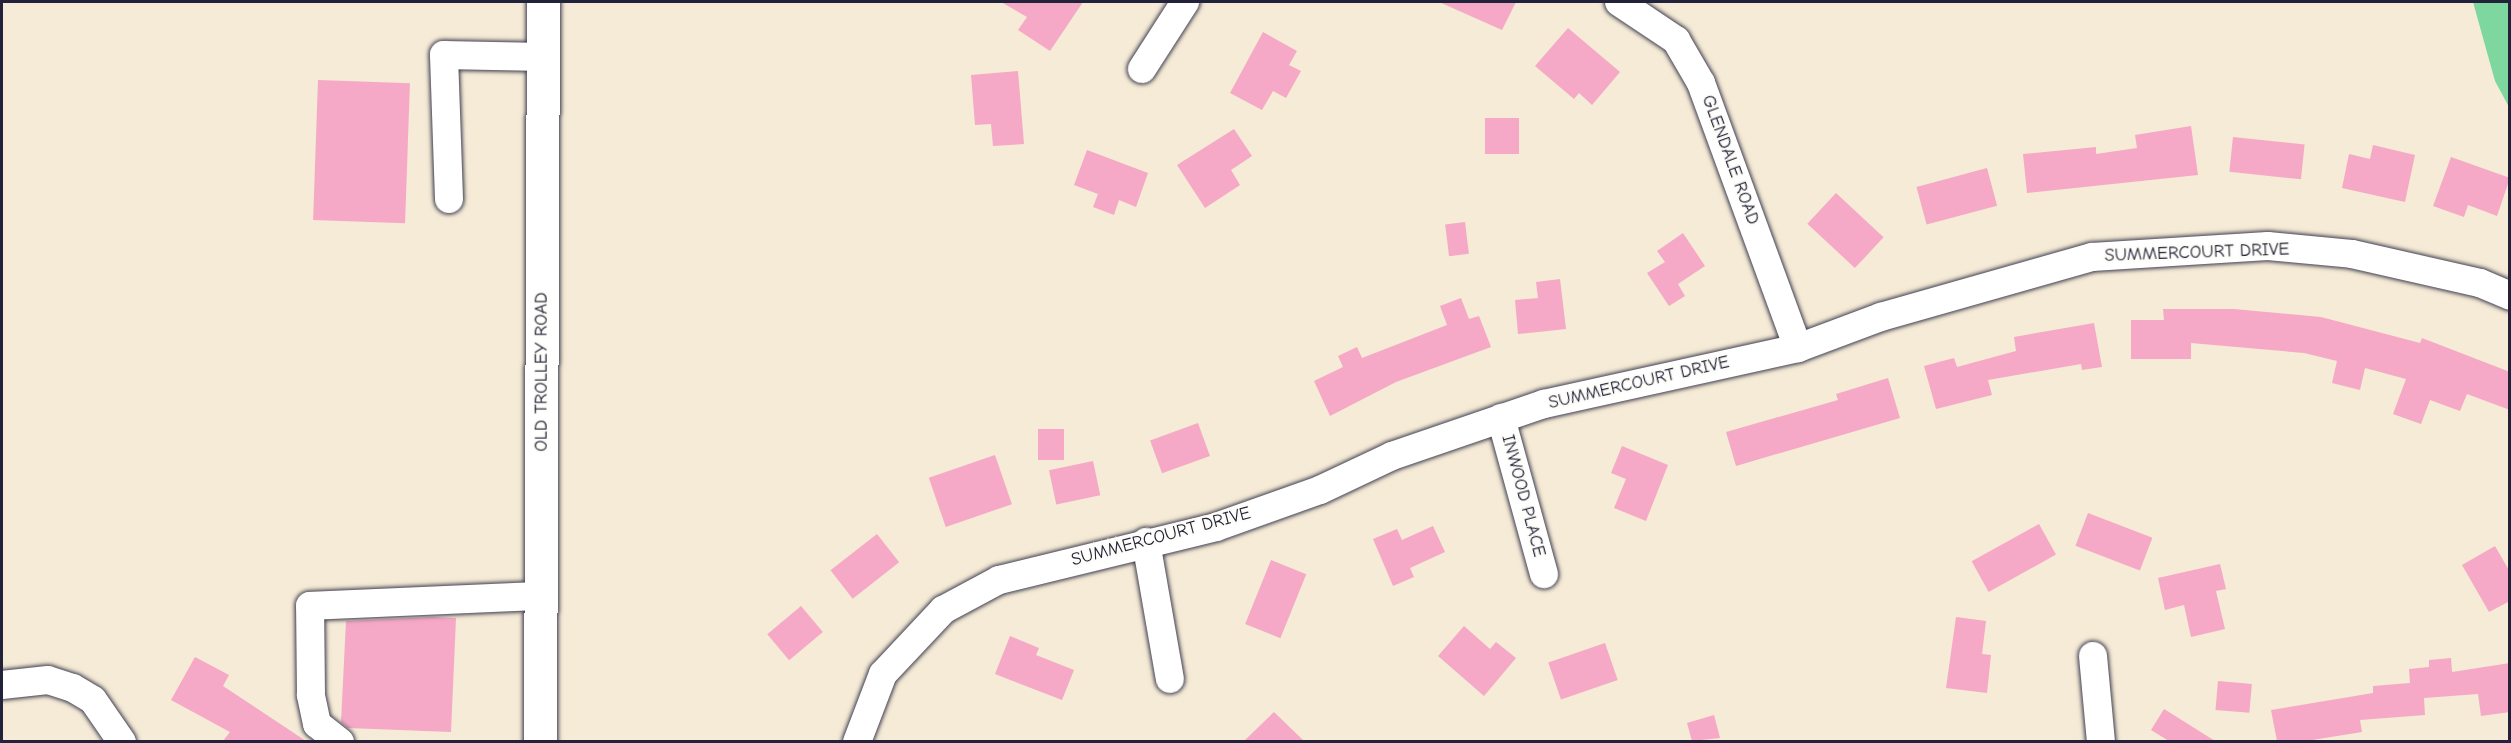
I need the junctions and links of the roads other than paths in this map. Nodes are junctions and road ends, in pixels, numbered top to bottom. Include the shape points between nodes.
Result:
1 (543, 2) edge
2 (1185, 2) edge
3 (1619, 2) edge
4 (543, 57) junction
5 (1142, 69) dead end
6 (449, 199) dead end
7 (2510, 296) edge
8 (1798, 348) junction
9 (1501, 418) junction
10 (1146, 542) junction
11 (1544, 574) dead end
12 (541, 596) junction
13 (2093, 656) dead end
14 (1170, 679) dead end
15 (2, 685) edge
16 (122, 741) edge
17 (340, 741) edge
18 (540, 741) edge
19 (857, 741) edge
20 (2101, 741) edge

1 - 4 main road, OLD TROLLEY ROAD
2 - 5 street
3 - 8 street, GLENDALE ROAD via 1676,40 1701,83
4 - 6 street via 444,55
4 - 12 main road, OLD TROLLEY ROAD
7 - 8 street, SUMMERCOURT DRIVE via 2480,283 2352,254 2268,246 2178,250 2091,257 1881,317
8 - 9 street, SUMMERCOURT DRIVE via 1544,404
9 - 10 street, SUMMERCOURT DRIVE via 1392,456 1320,490 1216,527
9 - 11 street, INWOOD PLACE
10 - 14 street
10 - 19 street, SUMMERCOURT DRIVE via 999,580 944,610 883,674
12 - 17 street via 310,606 311,696 316,724
12 - 18 main road, OLD TROLLEY ROAD
13 - 20 street
15 - 16 street via 48,680 73,688 93,700

